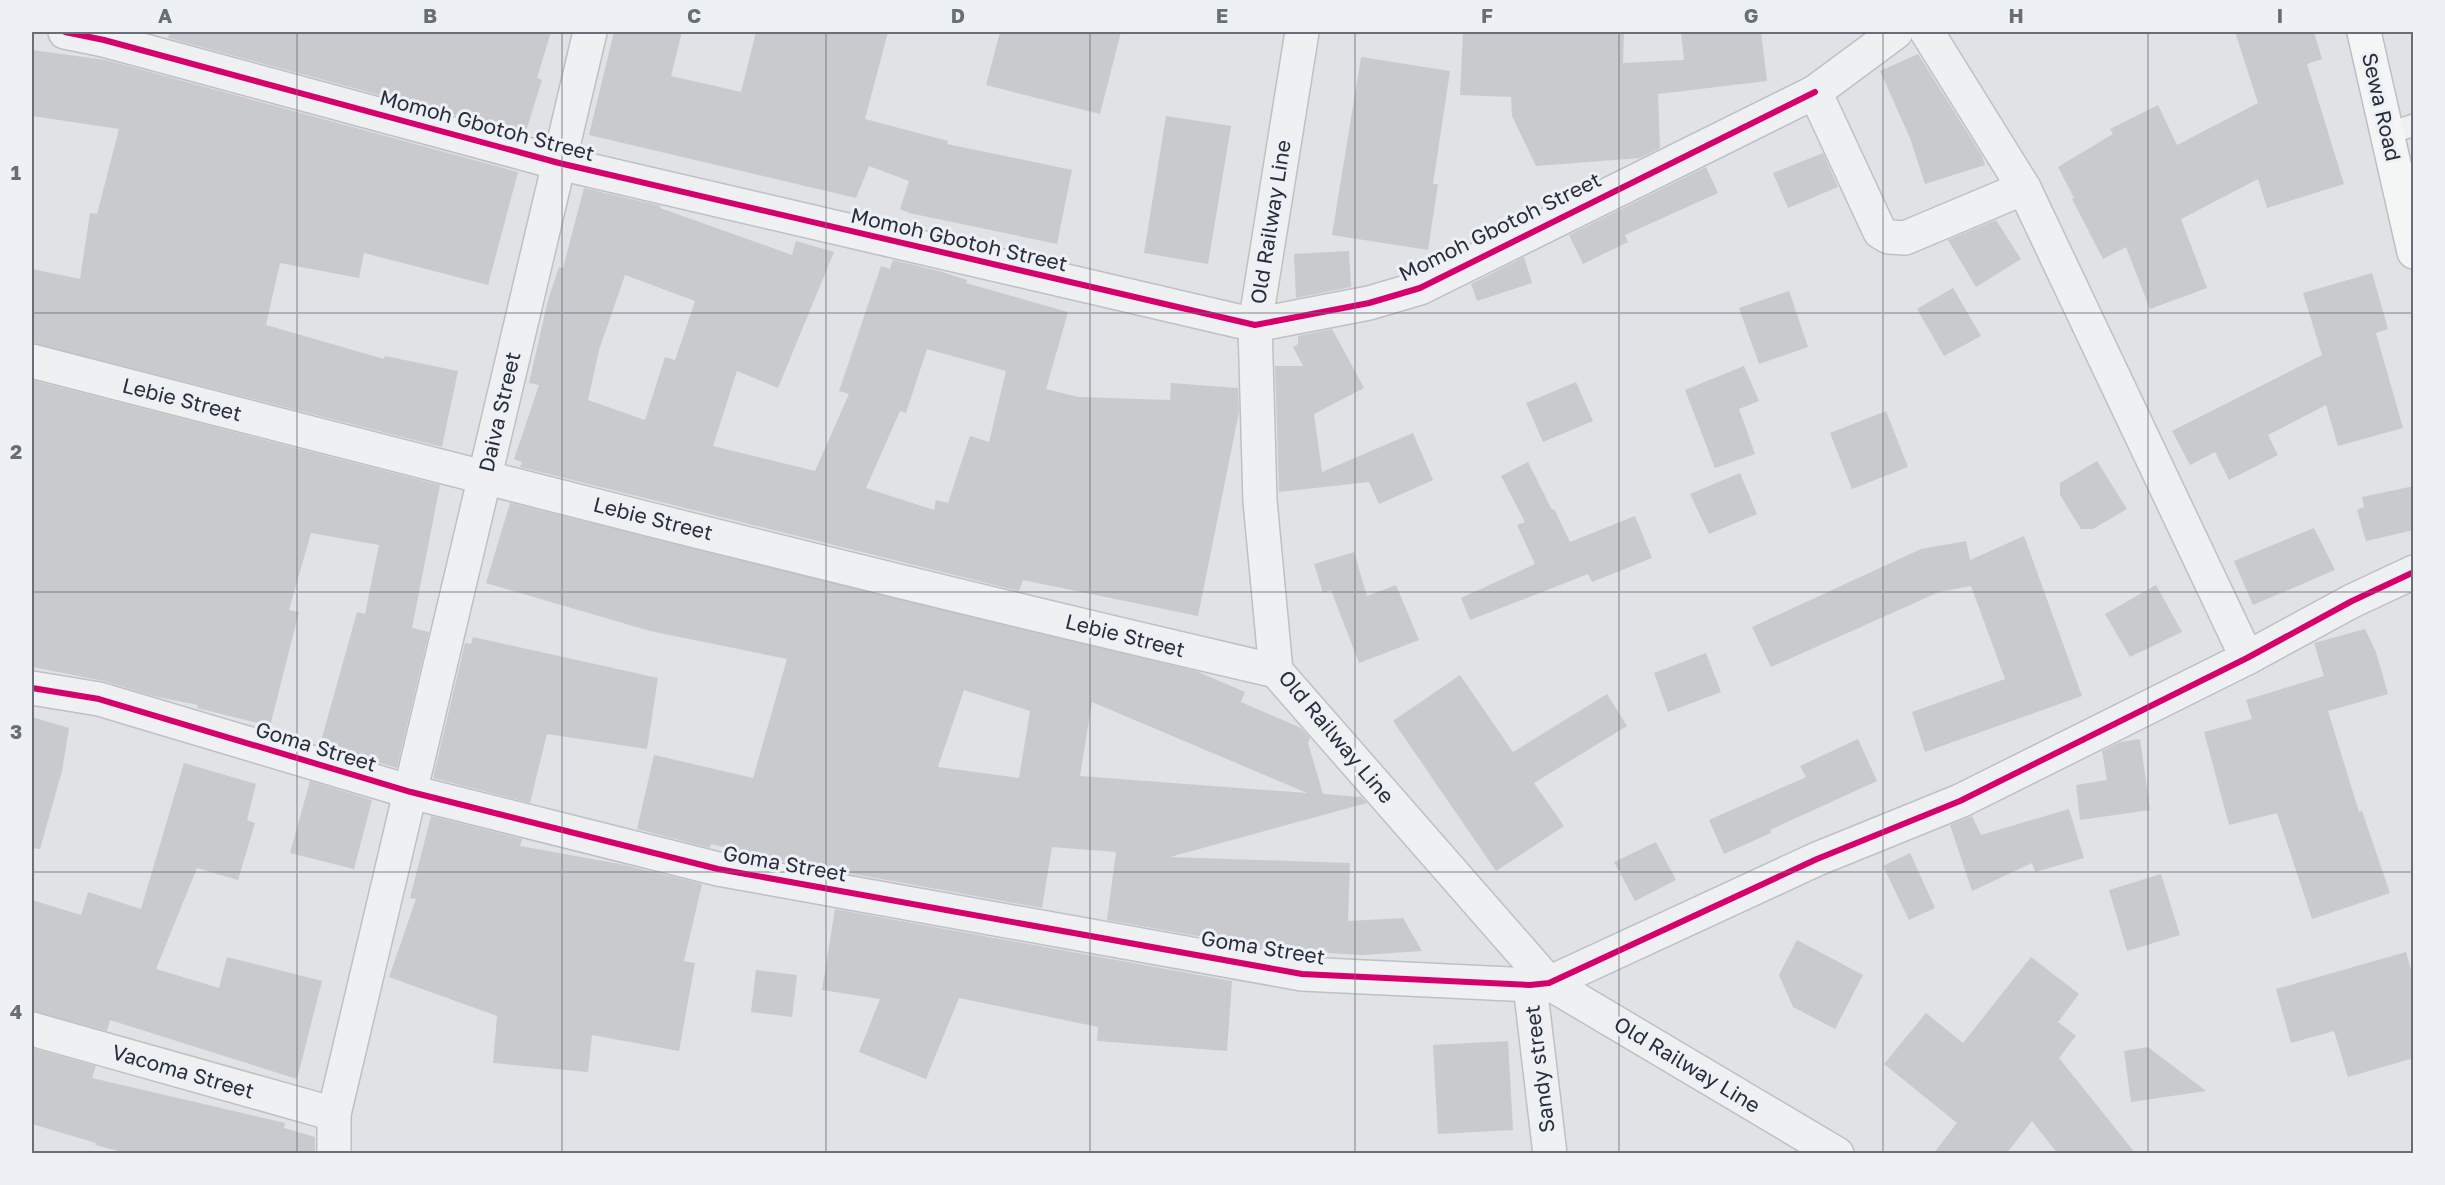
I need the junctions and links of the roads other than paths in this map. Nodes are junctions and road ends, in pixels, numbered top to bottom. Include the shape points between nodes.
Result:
1 (65, 32) edge
2 (590, 32) edge
3 (1302, 32) edge
4 (1896, 32) edge
5 (1927, 32) edge
6 (2364, 32) edge
7 (1815, 92) junction
8 (2400, 130) edge
9 (559, 163) junction
10 (2024, 188) junction
11 (2414, 252) edge
12 (1255, 326) junction
13 (32, 361) edge
14 (485, 478) junction
15 (2414, 572) edge
16 (2247, 658) junction
17 (1276, 671) junction
18 (32, 688) edge
19 (411, 792) junction
20 (1540, 984) junction
21 (32, 1029) edge
22 (334, 1114) junction
23 (334, 1154) edge
24 (1550, 1154) edge
25 (1837, 1154) edge

1 - 9 street, Momoh Gbotoh Street
2 - 9 street, Daiva Street
3 - 12 street, Old Railway Line
4 - 7 street, Momoh Gbotoh Street
5 - 10 street
6 - 8 main road, Sewa Road
7 - 10 street via 1880,232 1889,237 1905,238
7 - 12 street, Momoh Gbotoh Street via 1420,288 1369,303
8 - 11 main road, Sewa Road
9 - 12 street, Momoh Gbotoh Street
9 - 14 street, Daiva Street
10 - 16 street
12 - 17 street, Old Railway Line via 1260,501
13 - 14 street, Lebie Street
14 - 17 street, Lebie Street
14 - 19 street, Daiva Street
15 - 16 street
16 - 20 street via 1960,801 1816,859
17 - 20 street, Old Railway Line
18 - 19 street, Goma Street via 99,699
19 - 20 street, Goma Street via 718,869 1302,974
19 - 22 street, Daiva Street
20 - 24 street, Sandy street
20 - 25 street, Old Railway Line
21 - 22 street, Vacoma Street
22 - 23 street, Daiva Street

